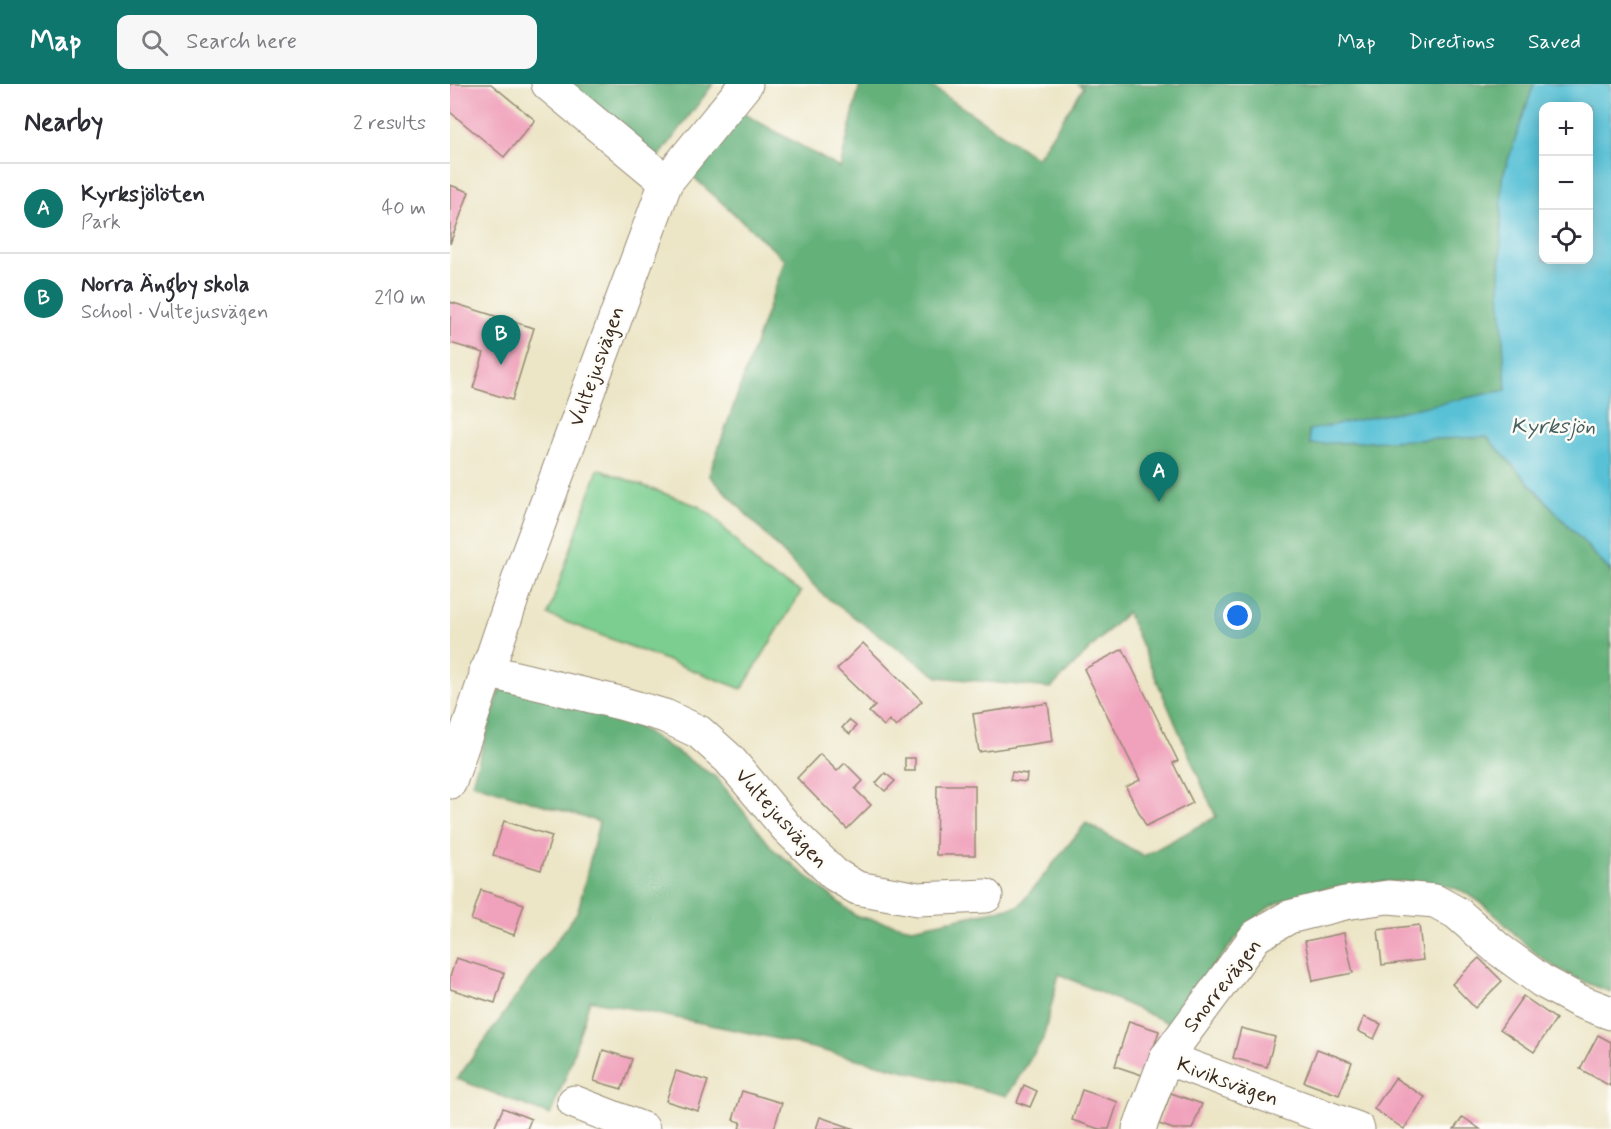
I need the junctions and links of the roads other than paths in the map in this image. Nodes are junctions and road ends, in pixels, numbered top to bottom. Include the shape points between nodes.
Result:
1 (548, 84) edge
2 (746, 84) edge
3 (666, 182) junction
4 (486, 671) junction
5 (450, 782) edge
6 (986, 896) dead end
7 (1611, 1013) edge
8 (1166, 1058) junction
9 (574, 1102) dead end
10 (643, 1129) edge
11 (1139, 1129) edge
12 (1358, 1129) edge

1 - 3 street
2 - 3 street, Vultejusvägen
3 - 4 street, Vultejusvägen
4 - 5 street, Vultejusvägen
4 - 6 street, Vultejusvägen via 620,703 699,732 729,759 786,827 834,874 857,888 918,899
7 - 8 street, Snorrevägen via 1579,1002 1542,981 1457,913 1435,901 1388,897 1289,917 1256,936
8 - 11 street, Snorrevägen
8 - 12 street, Kiviksvägen
9 - 10 street

